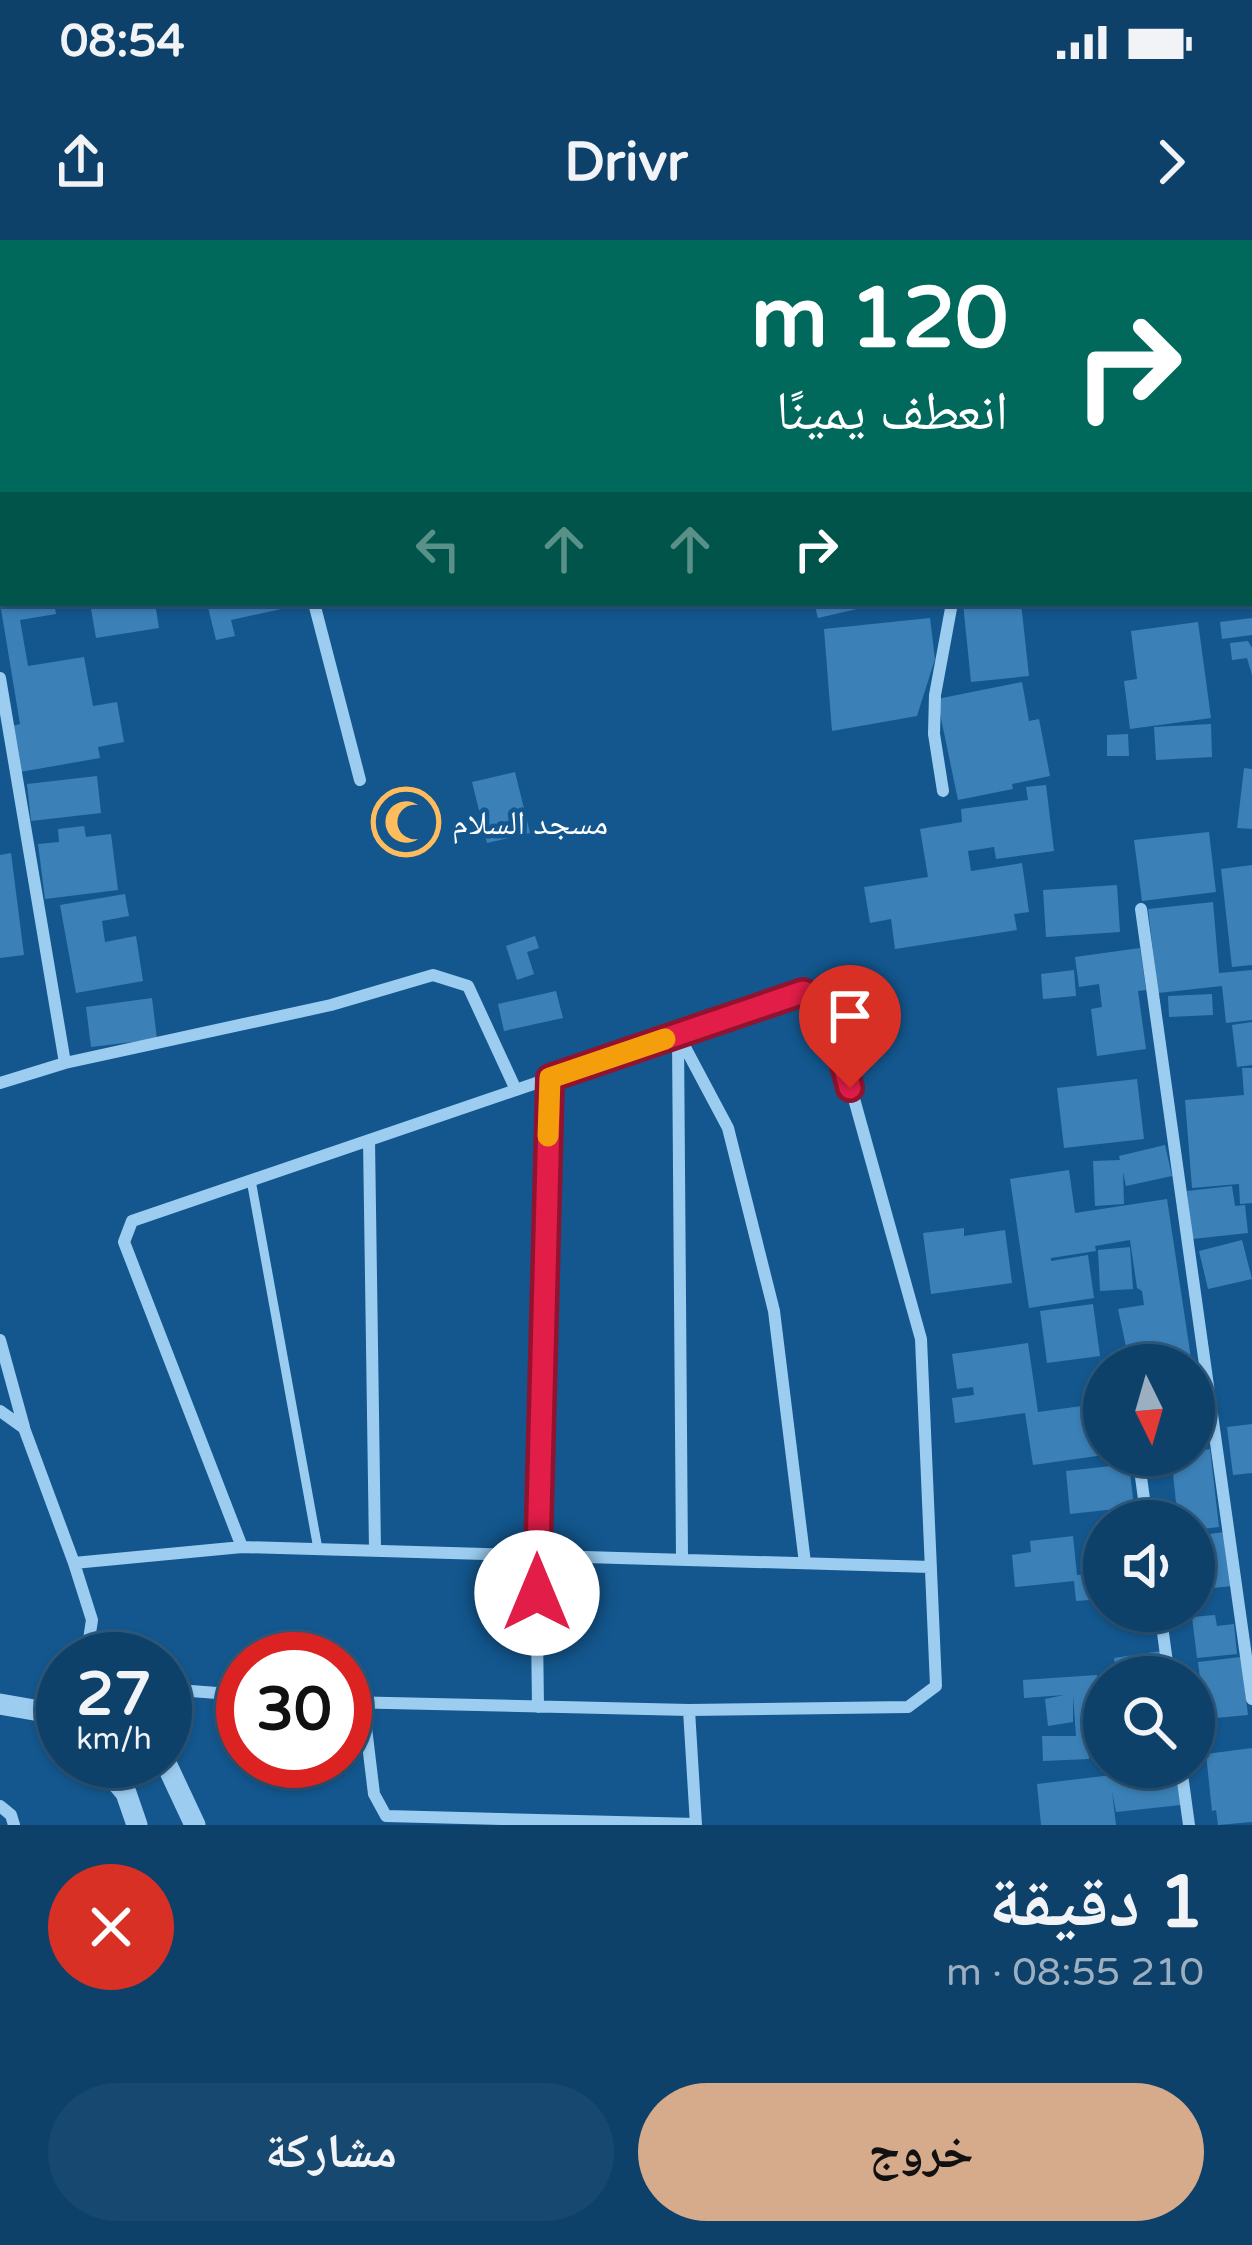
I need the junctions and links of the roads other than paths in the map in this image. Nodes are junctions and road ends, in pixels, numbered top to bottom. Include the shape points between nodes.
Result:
1 (315, 606) edge
2 (951, 606) edge
3 (0, 678) edge
4 (359, 780) dead end
5 (944, 791) dead end
6 (1141, 909) dead end
7 (678, 1034) junction
8 (65, 1064) junction
9 (550, 1078) junction
10 (0, 1083) edge
11 (516, 1090) junction
12 (370, 1140) junction
13 (250, 1180) junction
14 (0, 1340) edge
15 (0, 1411) edge
16 (24, 1428) junction
17 (242, 1547) junction
18 (318, 1549) junction
19 (375, 1550) junction
20 (536, 1555) junction
21 (682, 1559) junction
22 (74, 1563) junction
23 (805, 1563) junction
24 (931, 1567) junction
25 (90, 1632) edge
26 (1252, 1699) edge
27 (372, 1703) edge
28 (0, 1704) edge
29 (538, 1707) junction
30 (36, 1710) edge
31 (689, 1710) junction
32 (372, 1777) edge
33 (122, 1788) edge
34 (178, 1788) edge
35 (1184, 1788) edge
36 (0, 1806) edge
37 (14, 1825) edge
38 (137, 1825) edge
39 (195, 1825) edge
40 (696, 1825) edge
41 (1189, 1825) edge

1 - 4 street
2 - 5 street via 934,695
3 - 8 street
6 - 26 street
7 - 9 street
7 - 21 street
7 - 23 street via 728,1128 774,1311
7 - 24 street via 803,992 827,1002 921,1340
8 - 10 street
8 - 11 street via 433,975 469,986
9 - 11 street
9 - 20 street
11 - 12 street
12 - 13 street
12 - 19 street
13 - 17 street via 132,1221 124,1242
13 - 18 lane
14 - 16 street
15 - 16 street
16 - 22 street
17 - 18 street
17 - 22 street
18 - 19 street
19 - 20 street
20 - 21 street
20 - 29 street
21 - 23 street
22 - 25 street
23 - 24 street
24 - 31 street via 937,1686 908,1707
27 - 29 street
28 - 30 street
29 - 31 street
31 - 40 street
32 - 40 street via 386,1816
33 - 38 street
34 - 39 street
35 - 41 street
36 - 37 street

